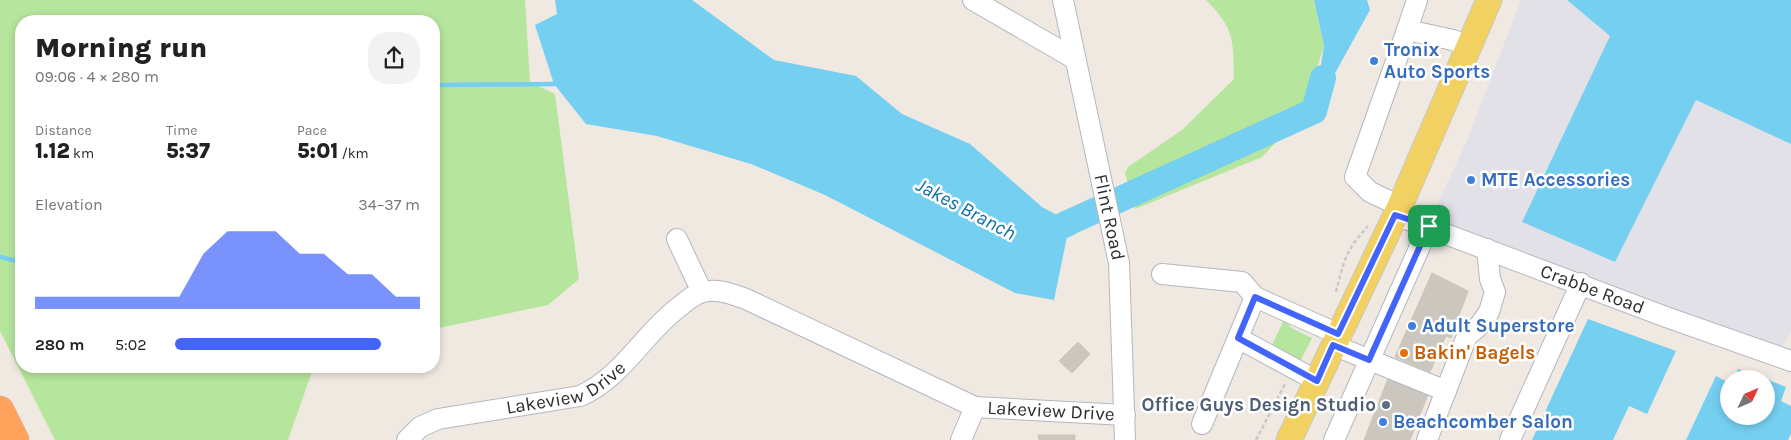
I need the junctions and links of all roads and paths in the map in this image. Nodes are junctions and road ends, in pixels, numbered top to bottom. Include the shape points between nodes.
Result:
1 (972, 0) edge
2 (1063, 0) edge
3 (1417, 0) edge
4 (1490, 0) edge
5 (1406, 30) junction
6 (1470, 46) junction
7 (1075, 59) junction
8 (1397, 210) junction
9 (1429, 226) junction
10 (677, 239) dead end
11 (1487, 249) junction
12 (1162, 274) dead end
13 (1581, 283) junction
14 (702, 292) junction
15 (1255, 297) junction
16 (1238, 338) junction
17 (1336, 340) junction
18 (1369, 360) junction
19 (1791, 361) edge
20 (1317, 381) junction
21 (1290, 382) dead end
22 (1446, 391) junction
23 (975, 407) junction
24 (0, 410) edge
25 (1125, 415) junction
26 (1202, 424) dead end
27 (1296, 438) edge
28 (15, 440) edge
29 (407, 440) edge
30 (961, 440) edge
31 (1125, 440) edge
32 (1256, 440) edge
33 (1334, 440) edge
34 (1427, 440) edge
35 (1510, 440) edge

1 - 7 street
2 - 7 street, Flint Road
3 - 5 street
4 - 6 main road
5 - 6 street
5 - 8 street, Crabbe Road via 1355,177 1370,192
6 - 8 main road
7 - 25 street, Flint Road via 1119,263
8 - 9 street, Crabbe Road
8 - 17 main road
9 - 11 street, Crabbe Road
9 - 18 street
10 - 14 street
11 - 13 street, Crabbe Road
11 - 22 street via 1490,279 1495,292 1489,312 1467,336
12 - 15 street via 1242,282
13 - 19 street, Crabbe Road
13 - 35 street
14 - 23 street, Lakeview Drive via 720,291 746,299
14 - 29 street, Lakeview Drive via 664,318 612,376 589,392 438,419 420,427
15 - 16 street
15 - 17 street
16 - 20 street
16 - 26 street
17 - 18 street
17 - 20 main road
18 - 22 street
18 - 33 street
20 - 27 main road
21 - 32 path via 1284,384
22 - 34 street
23 - 25 street, Lakeview Drive
23 - 30 street, Lakeview Drive
24 - 28 highway
25 - 31 street, Flint Road

